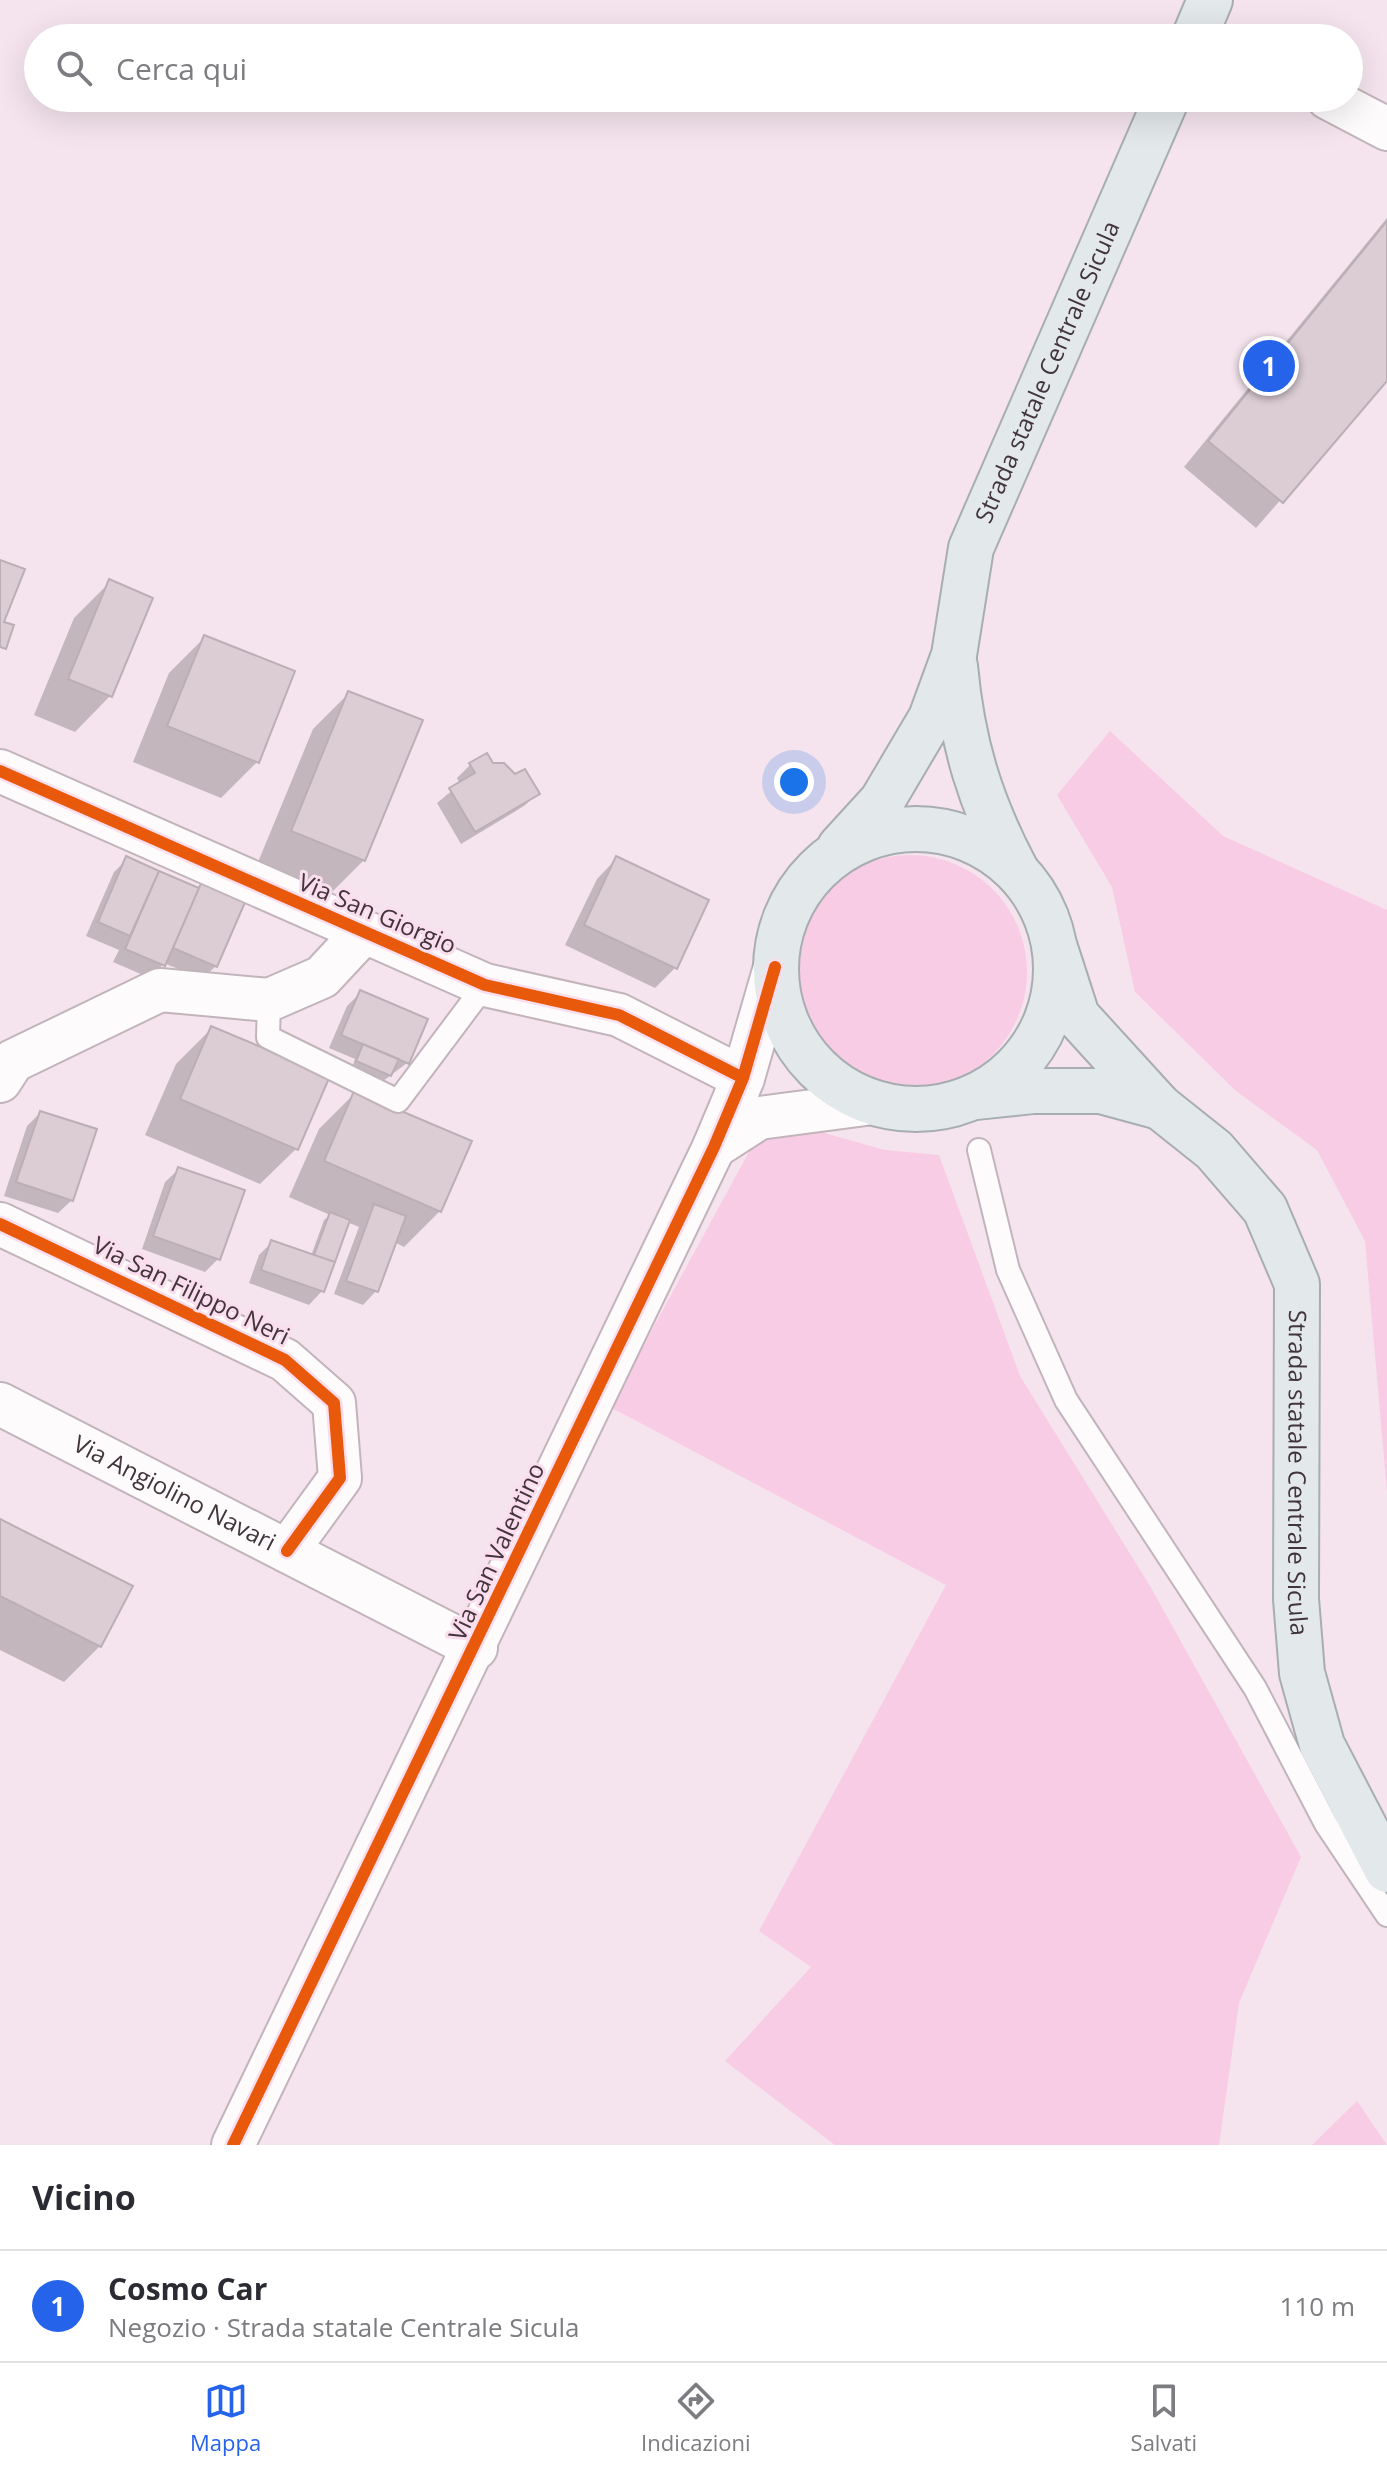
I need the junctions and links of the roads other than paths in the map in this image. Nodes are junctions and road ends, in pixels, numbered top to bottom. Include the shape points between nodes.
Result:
1 (1161, 112) edge
2 (1355, 112) edge
3 (1387, 129) edge
4 (954, 655) junction
5 (0, 771) edge
6 (830, 857) junction
7 (1017, 872) junction
8 (363, 933) junction
9 (1055, 948) junction
10 (775, 967) junction
11 (485, 985) junction
12 (269, 1000) junction
13 (4, 1066) edge
14 (743, 1078) junction
15 (974, 1098) junction
16 (873, 1103) junction
17 (1160, 1107) junction
18 (714, 1147) junction
19 (979, 1150) dead end
20 (0, 1224) edge
21 (0, 1404) edge
22 (287, 1551) junction
23 (476, 1648) junction
24 (1387, 1870) edge
25 (1387, 1915) edge
26 (233, 2145) edge

1 - 4 main road, Strada statale Centrale Sicula via 971,548
2 - 3 street
4 - 6 main road, Strada statale Centrale Sicula via 931,718 895,782
4 - 7 main road, Strada statale Centrale Sicula via 960,725 974,774
5 - 8 street, Via San Giorgio
6 - 7 main road via 866,838 906,829 947,832 984,846
6 - 10 main road via 801,888 782,926
7 - 9 main road via 1042,907
8 - 11 street, Via San Giorgio
8 - 12 street via 322,977
9 - 15 main road via 1055,993 1040,1036 1012,1073
9 - 17 main road, Strada statale Centrale Sicula via 1077,1016
10 - 14 street, Via San Valentino
10 - 16 main road via 781,1012 801,1052 833,1083
11 - 12 lane via 398,1101 268,1037
11 - 14 street, Via San Giorgio via 619,1015
12 - 13 street via 160,990
14 - 18 street, Via San Valentino
15 - 16 main road via 941,1108 907,1110
15 - 17 main road, Strada statale Centrale Sicula via 1101,1091
16 - 18 street via 759,1118
17 - 24 main road, Strada statale Centrale Sicula via 1214,1150 1265,1209 1297,1284 1296,1599 1302,1673 1322,1745
18 - 23 street, Via San Valentino
19 - 25 lane via 1008,1270 1066,1400 1255,1688 1326,1824
20 - 22 street, Via San Filippo Neri via 285,1360 334,1403 340,1478
21 - 22 street, Via Angiolino Navari
22 - 23 street, Via Angiolino Navari
23 - 26 street, Via San Valentino

